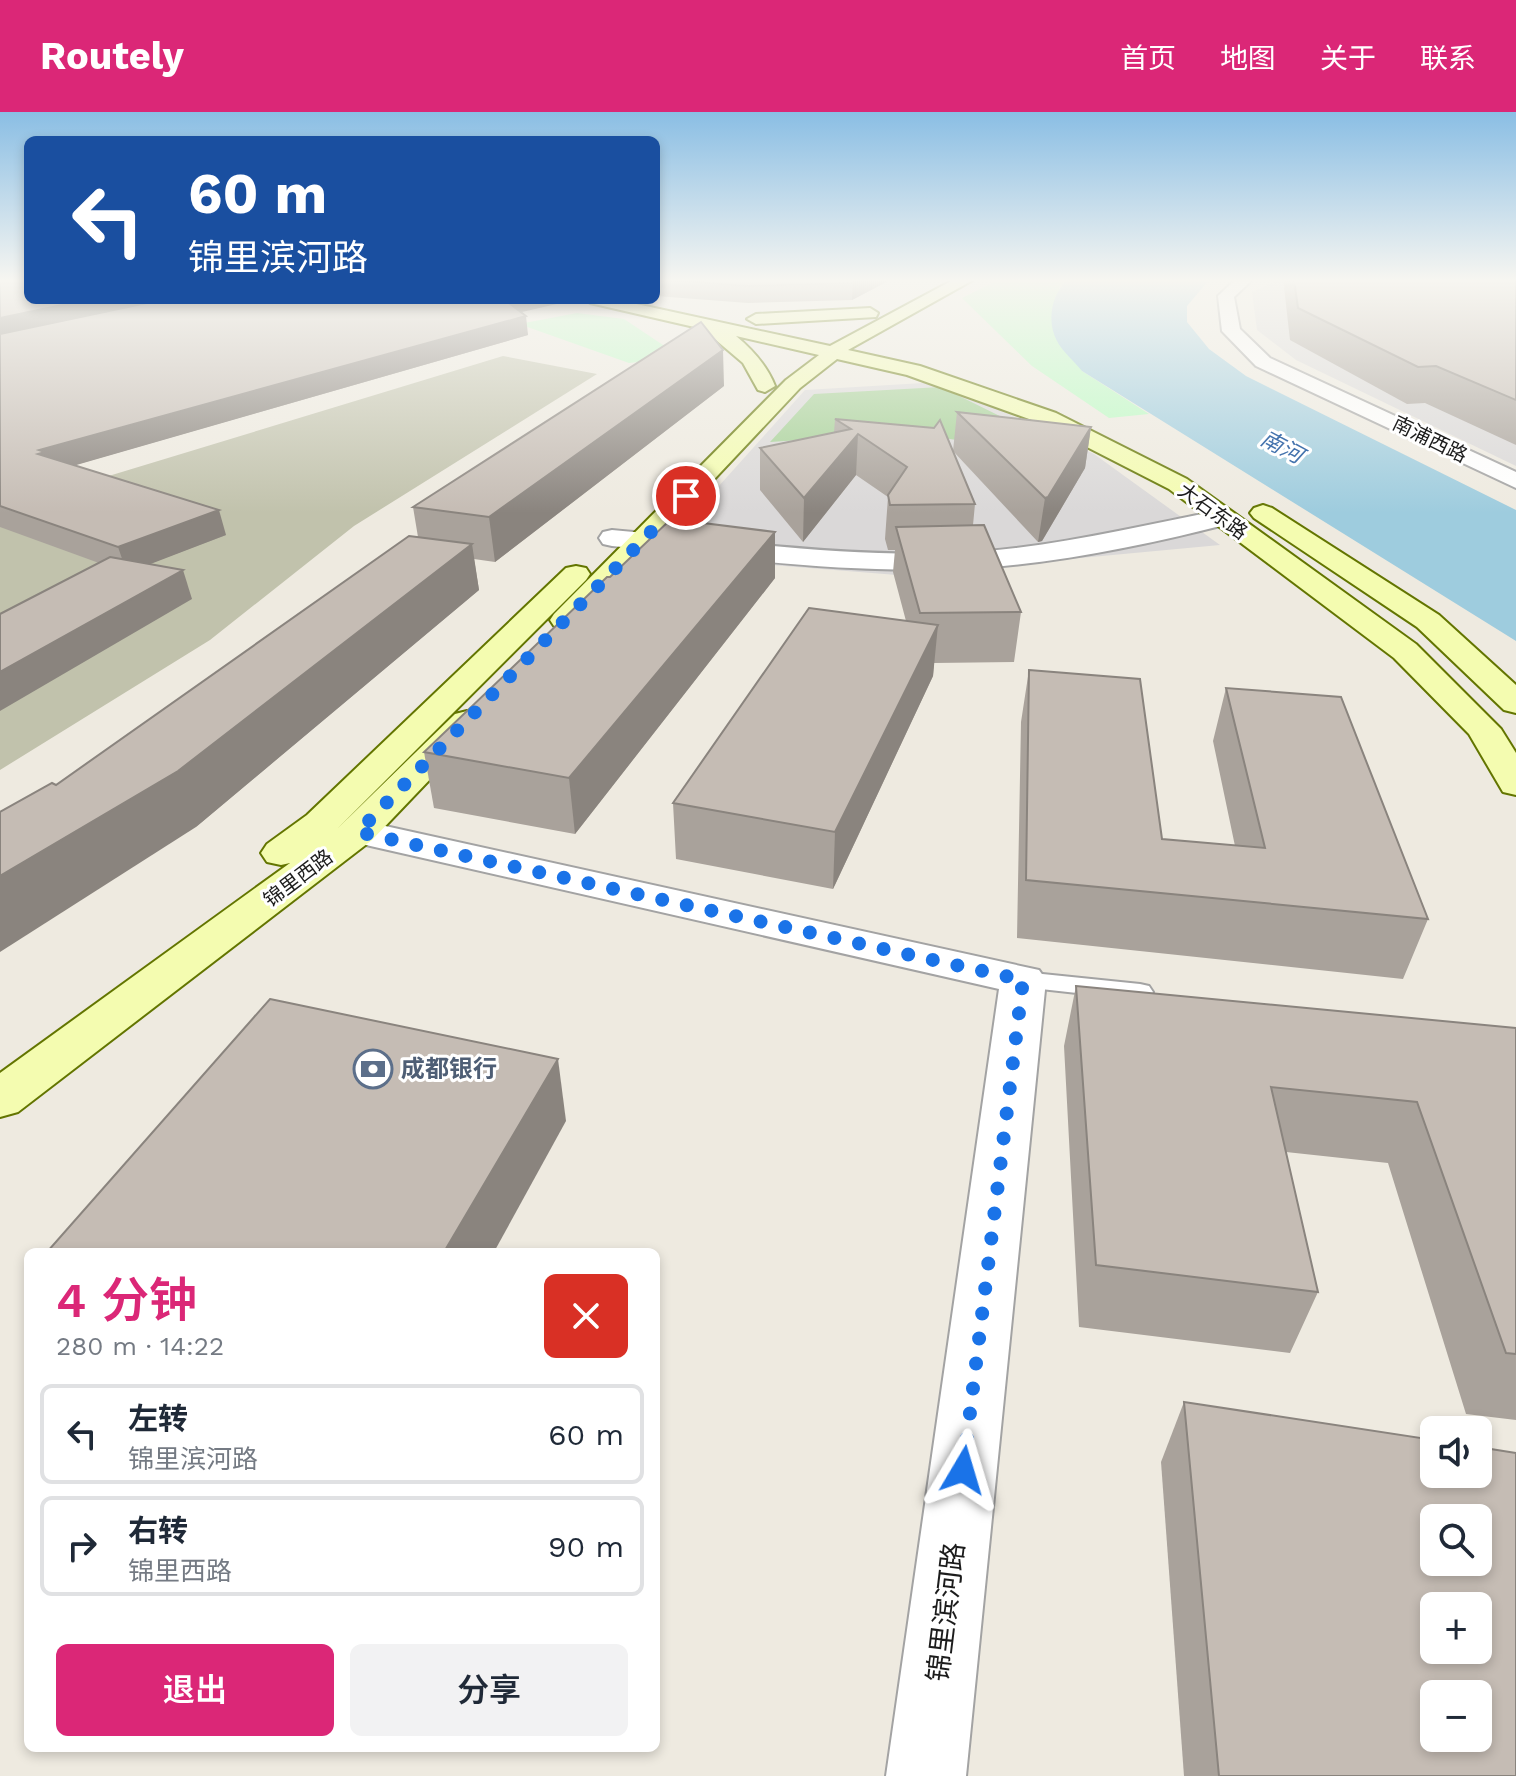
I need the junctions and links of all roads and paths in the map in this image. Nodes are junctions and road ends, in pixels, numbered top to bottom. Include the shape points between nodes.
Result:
1 (746, 358) edge
2 (831, 358) edge
3 (842, 358) edge
4 (926, 358) edge
5 (1259, 358) edge
6 (779, 385) junction
7 (1213, 480) dead end
8 (1516, 481) edge
9 (1231, 507) junction
10 (627, 539) junction
11 (1516, 703) edge
12 (1516, 784) edge
13 (358, 832) junction
14 (1023, 980) junction
15 (1166, 995) edge
16 (0, 1063) edge
17 (0, 1099) edge
18 (926, 1776) edge

1 - 6 main road via 762,377
2 - 6 main road, 锦里西路
3 - 9 main road, 大石东路 via 947,380 1048,418
4 - 7 main road, 大石东路 via 1071,408
5 - 8 street, 南浦西路
6 - 10 main road, 锦里西路
9 - 10 street via 1026,553 954,561 842,559
9 - 11 main road, 大石东路 via 1428,621
9 - 12 main road, 大石东路 via 1405,651 1484,729
10 - 13 main road, 锦里西路
10 - 16 main road, 锦里西路 via 521,631 321,823
13 - 14 street
13 - 17 main road, 锦里西路
14 - 15 lane
14 - 18 street, 锦里滨河路

